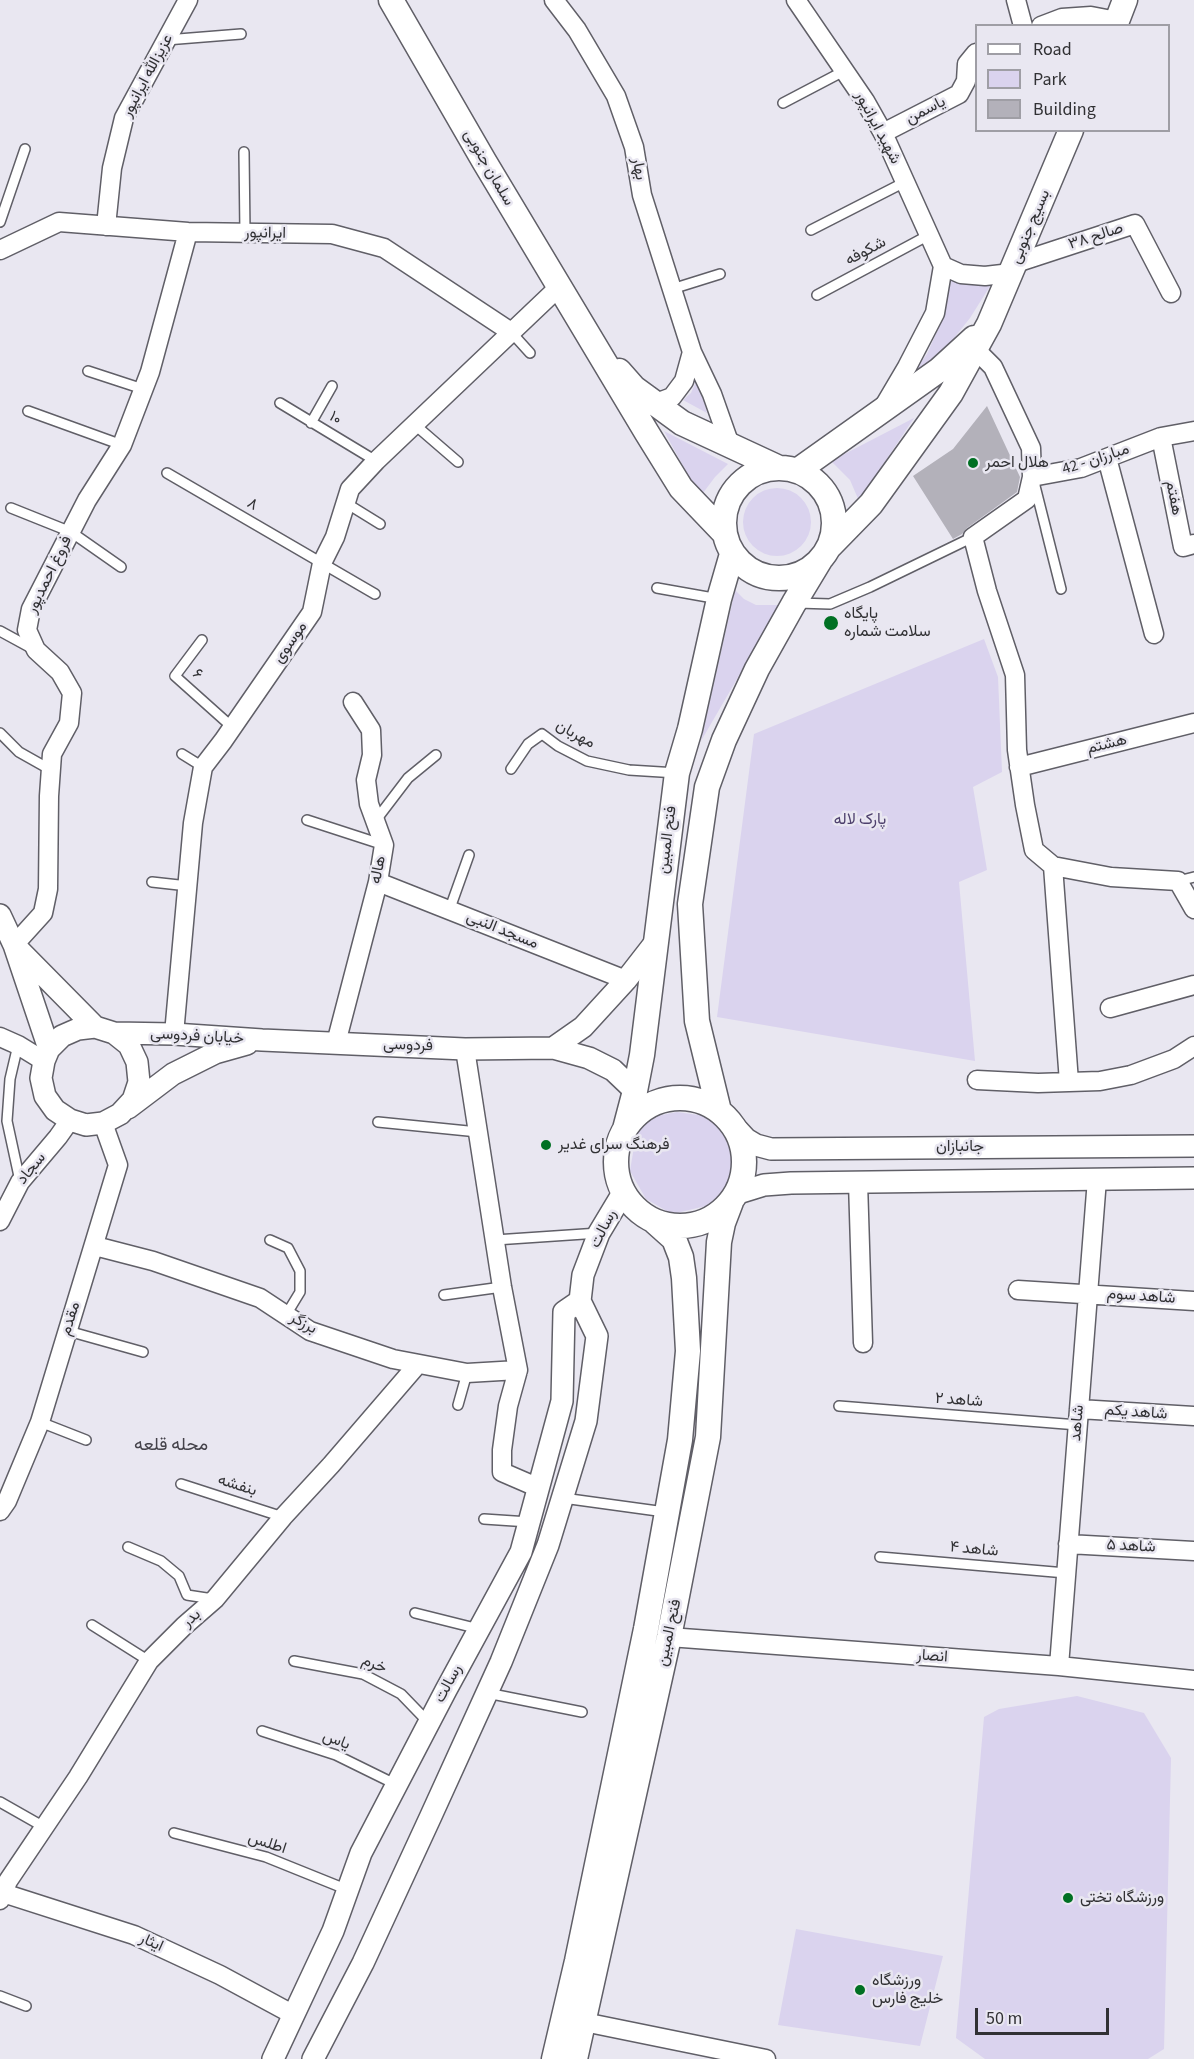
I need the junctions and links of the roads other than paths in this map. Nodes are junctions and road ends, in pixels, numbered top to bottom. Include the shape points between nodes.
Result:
1 (188, 0) edge
2 (391, 0) edge
3 (554, 0) edge
4 (796, 0) edge
5 (1016, 0) edge
6 (1119, 16) edge
7 (1022, 24) edge
8 (1046, 24) edge
9 (241, 34) dead end
10 (166, 40) junction
11 (975, 53) edge
12 (844, 71) junction
13 (783, 103) dead end
14 (1070, 132) edge
15 (883, 133) junction
16 (25, 149) dead end
17 (244, 152) dead end
18 (905, 182) junction
19 (0, 222) edge
20 (106, 226) junction
21 (811, 230) dead end
22 (188, 232) junction
23 (245, 233) junction
24 (929, 235) junction
25 (0, 250) edge
26 (943, 266) junction
27 (1014, 268) junction
28 (720, 274) dead end
29 (559, 287) junction
30 (672, 289) junction
31 (1171, 293) dead end
32 (817, 295) dead end
33 (989, 324) junction
34 (511, 332) junction
35 (587, 336) junction
36 (975, 349) junction
37 (530, 352) dead end
38 (692, 352) junction
39 (88, 371) dead end
40 (332, 387) dead end
41 (143, 389) junction
42 (279, 403) dead end
43 (656, 404) junction
44 (882, 409) junction
45 (28, 411) dead end
46 (311, 423) junction
47 (414, 424) junction
48 (1194, 431) edge
49 (1161, 437) junction
50 (123, 445) junction
51 (730, 445) junction
52 (1107, 458) junction
53 (376, 461) junction
54 (458, 462) dead end
55 (788, 469) junction
56 (166, 473) dead end
57 (1032, 477) junction
58 (346, 503) junction
59 (10, 508) dead end
60 (380, 524) dead end
61 (71, 532) junction
62 (973, 537) junction
63 (728, 543) junction
64 (1194, 544) edge
65 (825, 553) junction
66 (322, 562) junction
67 (122, 567) dead end
68 (657, 588) dead end
69 (1061, 589) dead end
70 (375, 594) dead end
71 (719, 599) junction
72 (794, 603) junction
73 (0, 631) edge
74 (1154, 634) dead end
75 (202, 640) dead end
76 (36, 650) junction
77 (353, 702) dead end
78 (1194, 723) edge
79 (232, 727) junction
80 (0, 733) edge
81 (182, 754) dead end
82 (436, 755) dead end
83 (203, 767) junction
84 (1019, 767) junction
85 (511, 769) dead end
86 (51, 770) junction
87 (676, 774) junction
88 (307, 820) dead end
89 (376, 820) junction
90 (384, 845) junction
91 (469, 855) dead end
92 (1053, 866) junction
93 (1186, 879) edge
94 (152, 882) dead end
95 (378, 882) junction
96 (188, 886) junction
97 (1194, 909) edge
98 (449, 910) junction
99 (0, 915) edge
100 (654, 944) junction
101 (14, 945) junction
102 (626, 980) junction
103 (1194, 985) edge
104 (1110, 1008) dead end
105 (105, 1030) junction
106 (174, 1034) junction
107 (0, 1037) edge
108 (262, 1040) junction
109 (336, 1043) junction
110 (18, 1045) junction
111 (1194, 1046) edge
112 (553, 1048) junction
113 (465, 1049) junction
114 (46, 1055) junction
115 (977, 1080) dead end
116 (1069, 1082) junction
117 (635, 1091) junction
118 (726, 1118) junction
119 (112, 1119) junction
120 (70, 1120) junction
121 (378, 1122) dead end
122 (625, 1130) junction
123 (478, 1132) junction
124 (1194, 1146) edge
125 (800, 1148) junction
126 (1194, 1178) edge
127 (1097, 1179) junction
128 (20, 1182) junction
129 (858, 1182) junction
130 (795, 1183) junction
131 (623, 1192) junction
132 (733, 1198) junction
133 (0, 1221) edge
134 (655, 1222) junction
135 (599, 1233) junction
136 (270, 1240) dead end
137 (495, 1240) junction
138 (95, 1246) junction
139 (502, 1287) junction
140 (1018, 1290) dead end
141 (1088, 1293) junction
142 (444, 1295) dead end
143 (580, 1301) junction
144 (1194, 1301) edge
145 (286, 1315) junction
146 (68, 1330) junction
147 (863, 1343) dead end
148 (143, 1352) dead end
149 (418, 1364) junction
150 (518, 1370) junction
151 (467, 1373) junction
152 (458, 1405) dead end
153 (839, 1407) dead end
154 (1194, 1416) edge
155 (1078, 1417) junction
156 (40, 1422) junction
157 (86, 1440) dead end
158 (181, 1484) dead end
159 (539, 1488) junction
160 (563, 1498) junction
161 (0, 1511) edge
162 (667, 1512) junction
163 (283, 1517) junction
164 (484, 1519) dead end
165 (529, 1522) junction
166 (1068, 1544) junction
167 (128, 1547) dead end
168 (1194, 1551) edge
169 (880, 1557) dead end
170 (1066, 1573) junction
171 (215, 1599) junction
172 (416, 1613) dead end
173 (92, 1625) dead end
174 (479, 1629) junction
175 (669, 1637) junction
176 (149, 1661) junction
177 (294, 1661) dead end
178 (1059, 1666) junction
179 (1194, 1680) edge
180 (487, 1693) junction
181 (582, 1712) dead end
182 (429, 1723) junction
183 (262, 1731) dead end
184 (397, 1785) junction
185 (0, 1802) edge
186 (44, 1827) junction
187 (174, 1833) dead end
188 (348, 1890) junction
189 (1, 1895) edge
190 (0, 1996) edge
191 (26, 2006) dead end
192 (294, 2015) junction
193 (574, 2020) junction
194 (273, 2059) edge
195 (313, 2059) edge
196 (554, 2059) edge
197 (575, 2059) edge
198 (766, 2059) edge

1 - 10 street, عزیزالله ایرانپور
2 - 29 main road, سلمان جنوبی
3 - 30 street, بهار via 577,30 616,96 634,147 642,195
4 - 12 street, شهید ایرانپور
5 - 7 street
6 - 8 street via 1062,18
9 - 10 lane
10 - 20 street, عزیزالله ایرانپور via 124,118 112,168
11 - 15 street, یاسمن via 967,64 966,81 959,94
12 - 13 lane
12 - 15 street, شهید ایرانپور
14 - 27 main road, بسیج جنوبی
15 - 18 street, شهید ایرانپور
16 - 19 lane
17 - 23 lane
18 - 21 lane
18 - 24 street, شهید ایرانپور
20 - 22 street, ایرانپور
20 - 25 street, ایرانپور via 58,222
22 - 23 street, ایرانپور
22 - 41 street, فروغ احمدپور
23 - 34 street, ایرانپور via 332,234 384,248
24 - 26 street, شهید ایرانپور
24 - 32 lane, شکوفه
26 - 27 street via 961,274 985,276
26 - 44 street via 935,312
27 - 31 street, صالح ۳۸ via 1135,224
27 - 33 main road, بسیج جنوبی
28 - 30 lane
29 - 34 street, موسوی
29 - 35 main road, سلمان جنوبی
30 - 38 street, بهار
33 - 36 main road, بسیج جنوبی
33 - 44 main road via 939,370
34 - 37 lane
34 - 47 street, موسوی
35 - 43 main road via 634,388
35 - 63 main road via 681,488
36 - 57 street via 993,367 1031,448
36 - 65 main road, بسیج جنوبی via 951,393 871,504
38 - 43 street via 684,381 672,397
38 - 51 street, بهار
39 - 41 lane
40 - 46 lane
41 - 50 street, فروغ احمدپور
42 - 46 lane, ۱۰
43 - 51 main road via 682,423
44 - 55 main road
45 - 50 lane
46 - 53 lane, ۱۰
47 - 53 street, موسوی
47 - 54 lane
48 - 49 street, مبارزان - 42
49 - 52 street, مبارزان - 42
49 - 64 street, هفتم via 1183,547
50 - 61 street, فروغ احمدپور
51 - 55 main road
52 - 57 street, مبارزان - 42 via 1081,468
52 - 74 street
53 - 58 street, موسوی via 350,489
55 - 63 main road via 760,471 743,481 724,514
55 - 65 main road via 813,479 833,510 834,528
56 - 66 lane, ۸
57 - 62 street via 1027,500
57 - 69 lane
58 - 60 lane
58 - 66 street, موسوی
59 - 61 lane
61 - 67 lane
61 - 76 street, فروغ احمدپور via 31,609 27,630
62 - 72 lane via 830,604
62 - 84 street via 1015,675
63 - 65 main road via 744,566 775,579 807,571
63 - 71 main road, فتح المبین
65 - 72 main road, فتح المبین
66 - 70 lane, ۸
66 - 79 street, موسوی via 312,612
68 - 71 lane
71 - 87 main road, فتح المبین
72 - 118 main road, فتح المبین via 757,669 707,787 690,904 697,1021
73 - 76 lane
75 - 79 lane, ۶ via 175,676
76 - 86 street via 60,672 72,693 69,723 52,754
77 - 89 street, هاله via 371,730 372,755 366,780
78 - 84 street, هشتم
79 - 83 street, موسوی
80 - 86 lane via 19,752
81 - 83 lane
82 - 89 lane via 408,778
83 - 96 street, موسوی
84 - 92 street via 1034,850
85 - 87 lane, مهربان via 528,744 542,734 587,761
86 - 101 street via 48,889 43,913
87 - 100 main road, فتح المبین
88 - 90 lane
89 - 90 street, هاله
90 - 95 street, هاله
91 - 98 lane
92 - 93 street via 1112,877
92 - 116 street
93 - 97 street
94 - 96 lane
95 - 98 street, مسجد النبی
95 - 109 street, هاله
96 - 106 street, موسوی
98 - 102 street, مسجد النبی
99 - 101 street
100 - 102 street
100 - 117 main road, فتح المبین
101 - 105 street
101 - 114 street
102 - 112 street via 584,1027
103 - 104 street
105 - 106 street, خیابان فردوسی
105 - 114 street via 70,1032
105 - 119 street via 129,1045 137,1062 139,1082 133,1100
106 - 108 street, خیابان فردوسی
107 - 110 street
108 - 109 street, فردوسی
108 - 119 street, خیابان فردوسی via 214,1053 173,1074
109 - 113 street, فردوسی
110 - 114 street
110 - 128 lane via 10,1079 7,1121
111 - 116 street via 1174,1059 1131,1075
112 - 113 street, فردوسی
112 - 117 street, فردوسی via 589,1058 613,1070
113 - 123 street
114 - 120 street via 41,1078 45,1096 55,1110
115 - 116 street
117 - 122 main road, فتح المبین
118 - 122 main road via 701,1102 681,1098 659,1102 640,1113
118 - 125 street, جانبازان via 756,1145
118 - 132 main road via 742,1144 745,1164
119 - 120 street via 86,1125
119 - 138 street, مقدم via 118,1165
120 - 128 street, سجاد
121 - 123 lane
122 - 131 main road via 617,1150 617,1172
123 - 137 street
124 - 125 street, جانبازان
125 - 130 street via 790,1158
126 - 127 street, جانبازان
127 - 129 street, جانبازان
127 - 141 street, شاهد
128 - 133 street, سجاد
129 - 130 street, جانبازان
129 - 147 street
130 - 132 street, جانبازان via 764,1185
131 - 134 main road via 637,1210
131 - 135 street, رسالت
132 - 134 main road via 716,1216 697,1224
132 - 175 main road, فتح المبین via 719,1242 708,1437
134 - 162 main road, فتح المبین via 674,1239 681,1257 688,1351 680,1440
135 - 137 lane
135 - 143 street, رسالت via 583,1275
136 - 145 lane via 288,1248 300,1271 300,1292
137 - 139 street
138 - 145 street, برزگر via 153,1261 260,1298
138 - 146 street, مقدم
139 - 142 lane
139 - 150 street
140 - 141 street, شاهد سوم
141 - 144 street, شاهد سوم
141 - 155 street, شاهد
143 - 159 street, رسالت via 564,1312 562,1401
143 - 160 street via 597,1336 586,1421
145 - 149 street, برزگر via 310,1331
146 - 148 lane
146 - 156 street, مقدم
149 - 151 street, برزگر
149 - 163 street, بدر
150 - 151 street, برزگر
150 - 159 street via 508,1406 502,1472
151 - 152 lane
153 - 155 lane, شاهد ۲
154 - 155 street, شاهد یکم
155 - 166 street, شاهد
156 - 157 lane
156 - 161 street, مقدم via 8,1501
158 - 163 lane, بنفشه
159 - 165 street, رسالت
160 - 162 lane
160 - 180 street via 548,1545
162 - 193 main road, فتح المبین
163 - 171 street, بدر
164 - 165 lane
165 - 174 street, رسالت via 521,1552
166 - 168 street, شاهد ۵
166 - 170 street, شاهد
167 - 171 lane via 161,1561 179,1576 187,1595
169 - 170 lane, شاهد ۴
170 - 178 street, شاهد
171 - 176 street, بدر
172 - 174 lane
173 - 176 lane
174 - 182 street, رسالت
175 - 178 street, انصار
175 - 193 main road, فتح المبین
176 - 186 street, بدر
177 - 182 lane, خرم via 363,1674 401,1694
178 - 179 street, انصار
180 - 181 lane
180 - 195 street via 363,1963
182 - 184 street, رسالت
183 - 184 lane, یاس via 336,1755
184 - 188 street, رسالت
185 - 186 lane
186 - 189 street, بدر
187 - 188 lane, اطلس via 266,1857
188 - 192 street, رسالت
189 - 192 street, ایثار via 134,1935
190 - 191 lane
192 - 194 street, رسالت
193 - 196 main road, فتح المبین
193 - 197 main road, فتح المبین
193 - 198 street

